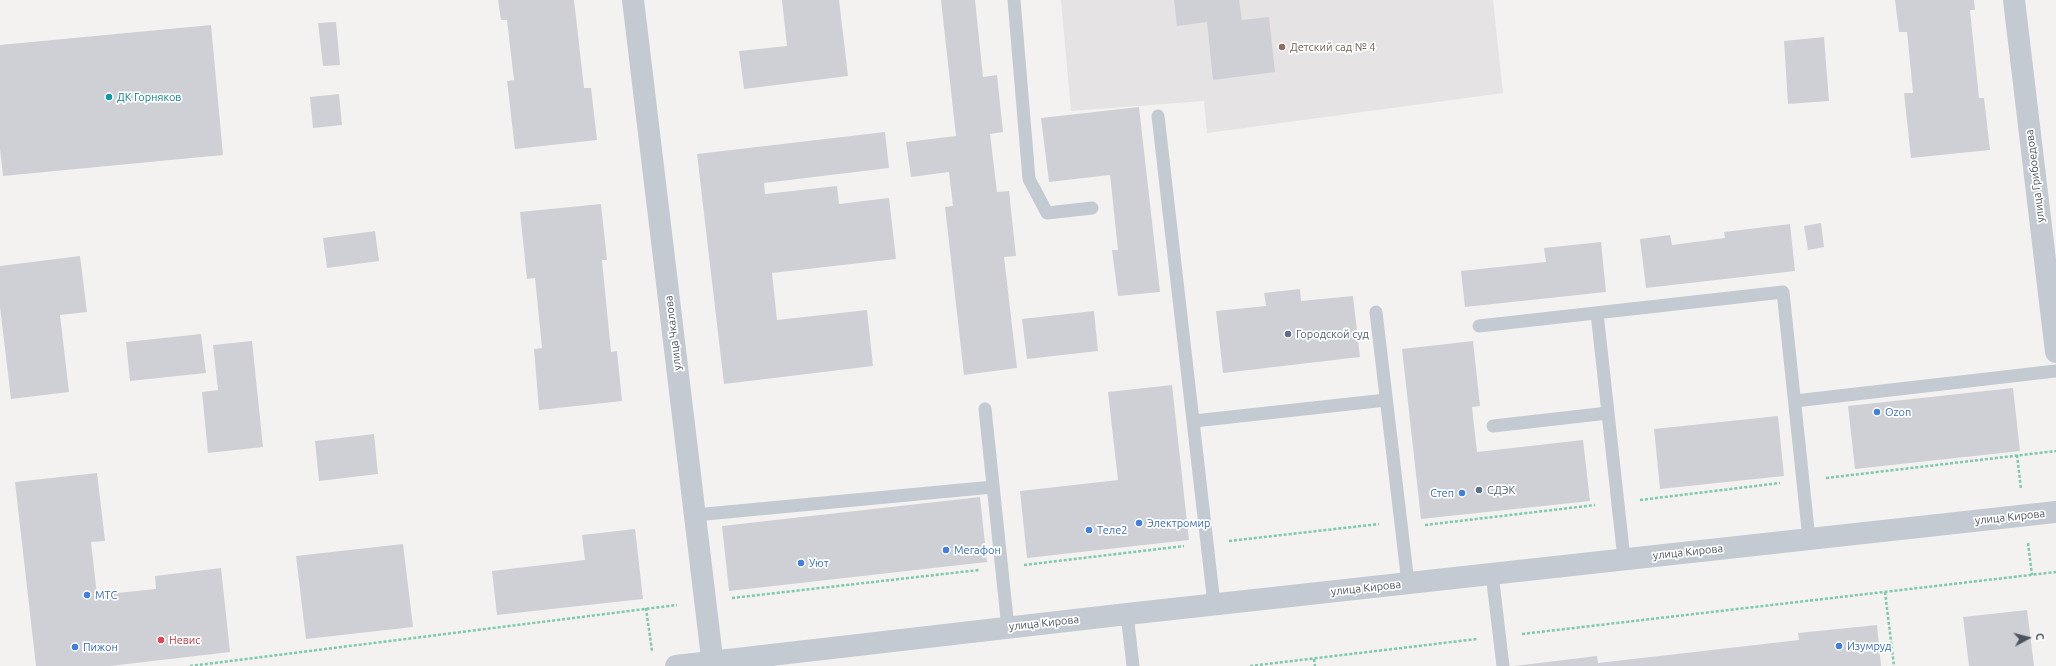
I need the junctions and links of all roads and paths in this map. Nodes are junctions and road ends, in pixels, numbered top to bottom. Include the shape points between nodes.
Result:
1 (633, 0) edge
2 (1014, 0) edge
3 (2014, 0) edge
4 (1158, 116) dead end
5 (1092, 208) dead end
6 (1376, 312) dead end
7 (1598, 313) junction
8 (1479, 326) dead end
9 (2056, 352) edge
10 (2056, 372) edge
11 (1386, 400) junction
12 (1794, 401) junction
13 (985, 409) dead end
14 (1608, 413) junction
15 (1194, 421) junction
16 (1493, 426) dead end
17 (2056, 451) edge
18 (2017, 455) junction
19 (2019, 473) dead end
20 (1803, 480) junction
21 (993, 487) junction
22 (1618, 502) junction
23 (2056, 512) edge
24 (695, 515) junction
25 (1401, 522) junction
26 (1809, 539) junction
27 (1624, 559) junction
28 (2031, 564) dead end
29 (2056, 572) edge
30 (1492, 574) junction
31 (2032, 575) junction
32 (1408, 583) junction
33 (1885, 592) junction
34 (1214, 604) junction
35 (1127, 614) junction
36 (1008, 628) junction
37 (1500, 637) junction
38 (1314, 658) junction
39 (653, 659) dead end
40 (712, 664) edge
41 (190, 666) edge
42 (676, 666) edge
43 (1133, 666) edge
44 (1250, 666) edge
45 (1315, 666) edge
46 (1503, 666) edge
47 (1894, 666) edge

1 - 24 street, улица Чкалова
2 - 5 lane via 1029,179 1047,213
3 - 9 street, улица Грибоедова
4 - 15 lane
6 - 11 lane
7 - 8 lane
7 - 12 lane via 1783,292
7 - 14 lane
10 - 12 lane
11 - 15 lane
11 - 25 lane
12 - 20 lane
13 - 21 lane
14 - 16 lane
14 - 22 lane
15 - 34 lane
17 - 18 path
18 - 19 path
18 - 20 path
20 - 22 path
20 - 26 lane
21 - 24 lane
21 - 36 lane
22 - 25 path via 1416,526
22 - 27 lane
23 - 26 street, улица Кирова
24 - 40 street, улица Чкалова
25 - 32 lane
26 - 27 street, улица Кирова
27 - 30 street, улица Кирова
28 - 31 path
29 - 31 path
30 - 32 street, улица Кирова
30 - 37 lane
31 - 33 path
32 - 34 street, улица Кирова
33 - 37 path
33 - 47 path
34 - 35 street, улица Кирова
35 - 36 street, улица Кирова
35 - 43 lane
36 - 40 street, улица Кирова
37 - 38 path
37 - 46 lane
38 - 44 path
38 - 45 path
39 - 41 path via 646,608
40 - 42 street, улица Кирова

